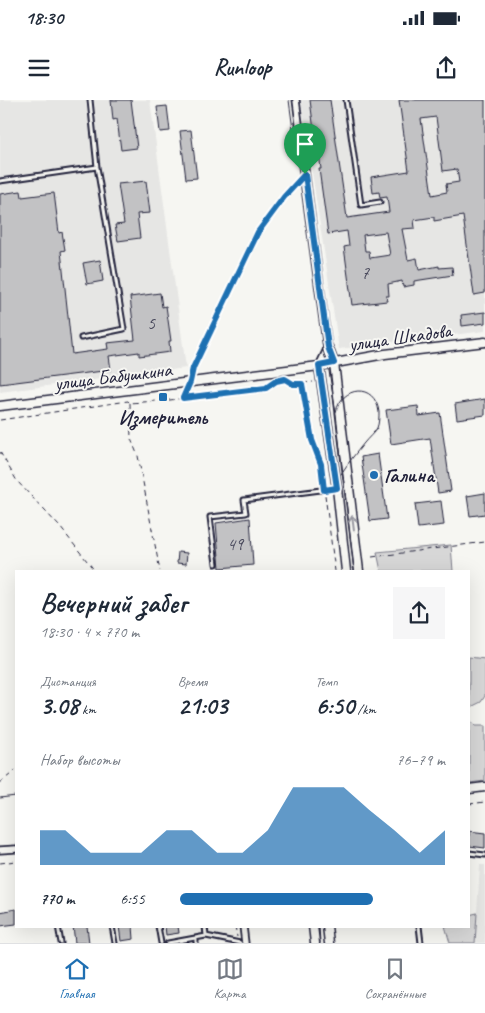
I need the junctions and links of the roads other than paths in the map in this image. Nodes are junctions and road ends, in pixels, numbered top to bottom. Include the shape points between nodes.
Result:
1 (90, 100) edge
2 (296, 100) edge
3 (346, 100) edge
4 (97, 167) junction
5 (0, 181) edge
6 (380, 202) dead end
7 (81, 338) dead end
8 (485, 342) edge
9 (328, 347) junction
10 (334, 363) junction
11 (319, 366) junction
12 (0, 406) edge
13 (337, 488) junction
14 (216, 564) dead end
15 (346, 570) edge
16 (359, 570) edge
17 (485, 787) edge
18 (470, 789) edge
19 (15, 849) edge
20 (0, 850) edge
21 (470, 853) edge
22 (485, 855) edge
23 (58, 928) edge
24 (112, 928) edge
25 (158, 928) edge
26 (205, 928) edge
27 (243, 928) edge
28 (313, 928) edge
29 (327, 928) edge
30 (419, 928) edge
31 (206, 936) junction
32 (196, 938) junction
33 (239, 942) edge
34 (61, 943) edge
35 (114, 943) edge
36 (161, 943) edge
37 (168, 943) edge
38 (196, 943) edge
39 (245, 943) edge
40 (315, 943) edge
41 (329, 943) edge
42 (421, 943) edge

1 - 4 lane
2 - 9 street
3 - 6 lane via 361,205
4 - 5 lane
4 - 7 lane via 124,329
8 - 10 main road, улица Шкадова
9 - 10 main road
9 - 11 street
10 - 11 main road, улица Шкадова
16 -> 10 main road
11 - 12 main road, улица Бабушкина
11 - 13 main road
13 - 14 lane via 244,500 246,512 210,517
13 - 15 main road
17 - 18 main road
19 - 20 street
21 - 22 lane
23 - 34 lane
24 - 35 lane
25 - 36 lane
26 - 31 lane
27 - 39 street
28 - 40 main road
29 - 41 main road
30 - 42 lane
31 - 32 lane
31 - 33 lane
32 - 37 lane
32 - 38 lane

